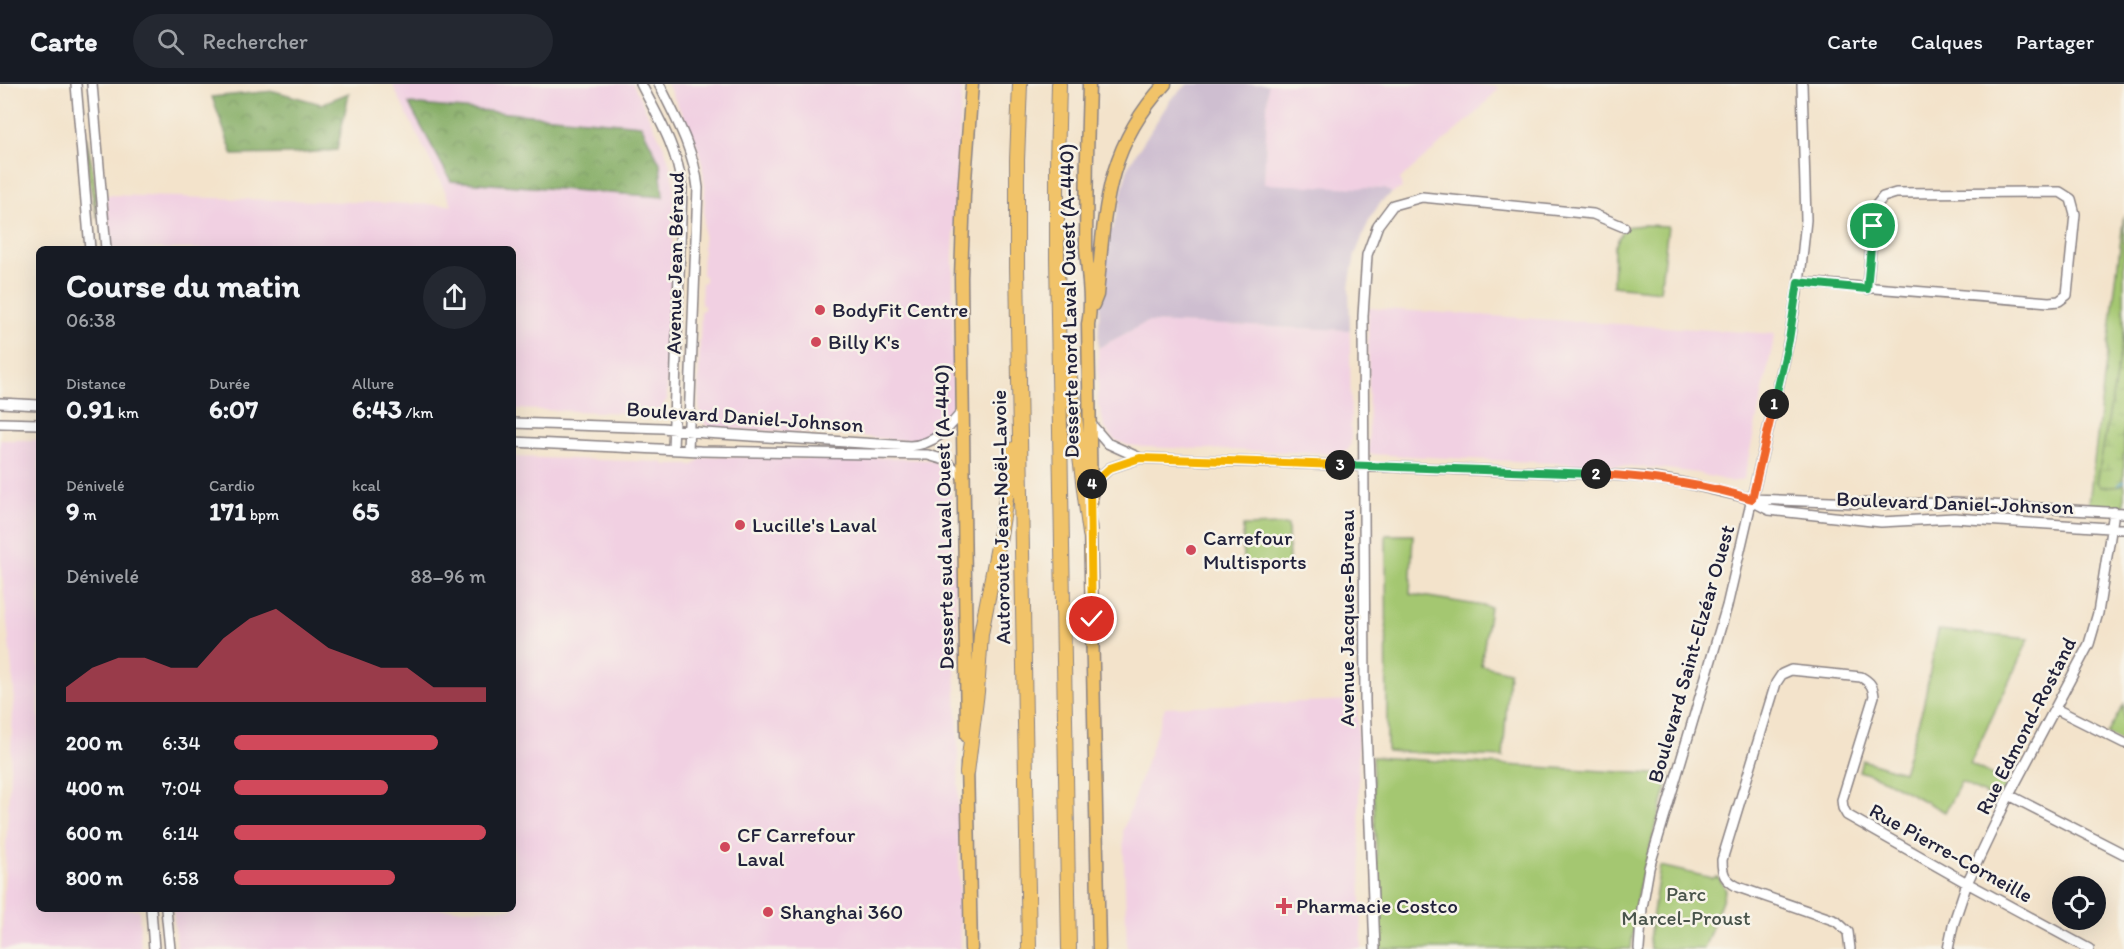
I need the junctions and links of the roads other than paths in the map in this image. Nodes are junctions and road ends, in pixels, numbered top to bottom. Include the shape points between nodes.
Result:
1 (76, 84) edge
2 (92, 84) edge
3 (641, 84) edge
4 (659, 84) edge
5 (972, 84) edge
6 (1020, 84) edge
7 (1059, 84) edge
8 (1089, 84) edge
9 (1165, 84) edge
10 (1802, 84) edge
11 (1624, 227) dead end
12 (90, 246) edge
13 (106, 246) edge
14 (1798, 282) junction
15 (1867, 289) junction
16 (1057, 290) junction
17 (1091, 309) junction
18 (0, 403) edge
19 (36, 405) edge
20 (962, 412) junction
21 (1020, 416) junction
22 (0, 423) edge
23 (516, 423) edge
24 (1090, 423) junction
25 (36, 424) edge
26 (673, 429) junction
27 (689, 432) junction
28 (516, 442) edge
29 (673, 449) junction
30 (688, 450) junction
31 (1140, 458) junction
32 (1363, 465) junction
33 (963, 477) junction
34 (1090, 486) junction
35 (1752, 499) junction
36 (2119, 513) edge
37 (2112, 528) junction
38 (2124, 529) edge
39 (1090, 534) junction
40 (2056, 709) junction
41 (2124, 743) edge
42 (968, 773) junction
43 (2009, 795) junction
44 (2124, 854) edge
45 (1967, 883) junction
46 (151, 912) edge
47 (166, 912) edge
48 (154, 949) edge
49 (170, 949) edge
50 (971, 949) edge
51 (1029, 949) edge
52 (1069, 949) edge
53 (1099, 949) edge
54 (1375, 949) edge
55 (1639, 949) edge
56 (1850, 949) edge
57 (1948, 949) edge
58 (2089, 949) edge

1 - 12 street
2 - 13 street
3 - 26 street, Avenue Jean Béraud via 673,150 681,188
4 - 27 street, Avenue Jean Béraud via 688,143 697,180
5 - 20 main road, Desserte sud Laval Ouest (A-440) via 963,227
6 - 21 highway, Autoroute Jean-Noël-Lavoie
7 - 16 highway
8 - 17 main road, Desserte nord Laval Ouest (A-440) via 1086,225
9 - 17 main road via 1132,128 1111,179 1097,294
10 - 14 street, Boulevard Saint-Elzéar Ouest via 1806,211
11 - 32 street, Avenue Jacques-Bureau via 1593,214 1422,197 1394,205 1378,225 1367,255
14 - 15 street
14 - 35 street, Boulevard Saint-Elzéar Ouest
15 - 15 street via 2059,301 2067,295 2075,214 2071,200 2060,192 1896,192 1883,197 1875,207
16 - 39 highway
16 - 52 highway
17 - 24 main road, Desserte nord Laval Ouest (A-440)
18 - 19 street
20 - 27 street, Boulevard Daniel-Johnson via 938,438 917,445
20 - 33 main road, Desserte sud Laval Ouest (A-440)
21 - 42 highway via 981,634
21 - 51 highway, Autoroute Jean-Noël-Lavoie
22 - 25 street
23 - 26 street, Boulevard Daniel-Johnson
24 - 31 street, Boulevard Daniel-Johnson via 1107,443
24 - 34 main road, Desserte nord Laval Ouest (A-440)
26 - 27 street, Boulevard Daniel-Johnson
26 - 29 street, Avenue Jean Béraud
27 - 30 street, Avenue Jean Béraud
28 - 29 street, Boulevard Daniel-Johnson
29 - 30 street, Boulevard Daniel-Johnson
30 - 33 street, Boulevard Daniel-Johnson via 928,455 942,458
31 - 32 street, Boulevard Daniel-Johnson
31 - 34 street, Boulevard Daniel-Johnson via 1110,468
32 - 35 street, Boulevard Daniel-Johnson via 1645,477
32 - 54 street, Avenue Jacques-Bureau via 1365,703
33 - 42 main road, Desserte sud Laval Ouest (A-440)
34 - 39 main road, Desserte nord Laval Ouest (A-440)
35 - 36 street, Boulevard Daniel-Johnson via 1955,503
35 - 37 street, Boulevard Daniel-Johnson via 1768,510 1881,522 1954,518
35 - 55 street, Boulevard Saint-Elzéar Ouest via 1727,606 1650,868
36 - 37 street, Rue Edmond-Rostand
37 - 38 street, Boulevard Daniel-Johnson
37 - 40 street, Rue Edmond-Rostand via 2089,644
39 - 53 main road, Desserte nord Laval Ouest (A-440)
40 - 41 street
40 - 43 street, Rue Edmond-Rostand
42 - 50 main road, Desserte sud Laval Ouest (A-440)
43 - 44 street
43 - 45 street, Rue Edmond-Rostand
45 - 56 street, Rue Pierre-Corneille via 1852,819 1842,808 1874,696 1869,681 1791,670 1782,674 1725,849 1722,872 1725,879 1738,887 1836,921 1848,932
45 - 57 street, Rue Edmond-Rostand
45 - 58 street, Rue Pierre-Corneille
46 - 48 street
47 - 49 street

